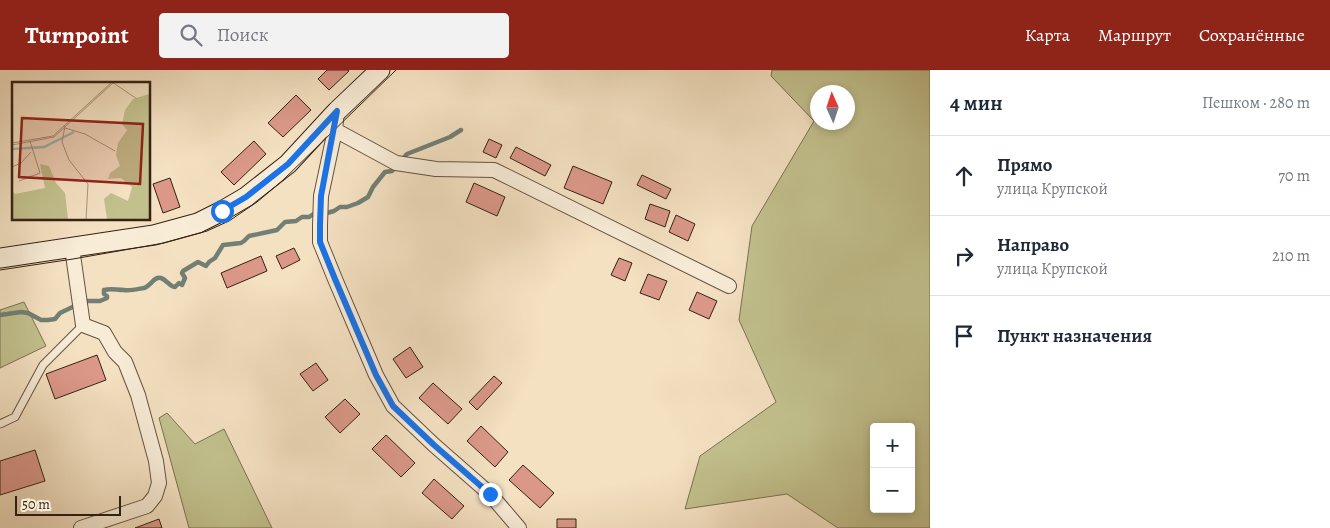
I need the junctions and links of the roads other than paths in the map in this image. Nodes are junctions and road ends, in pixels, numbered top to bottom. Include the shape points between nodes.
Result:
1 (380, 70) edge
2 (336, 120) junction
3 (72, 248) junction
4 (0, 258) edge
5 (729, 286) dead end
6 (83, 325) junction
7 (0, 424) edge
8 (82, 528) edge
9 (520, 528) edge

1 - 2 main road
2 - 3 main road via 288,164 246,197 222,211 154,235
2 - 5 street via 396,163 436,169 494,170
2 - 9 street via 321,196 320,242 376,375 393,406 490,494
3 - 4 main road
3 - 6 street
6 - 7 lane via 43,365 15,418
6 - 8 street via 104,333 125,362 138,395 159,483 156,496 147,506

